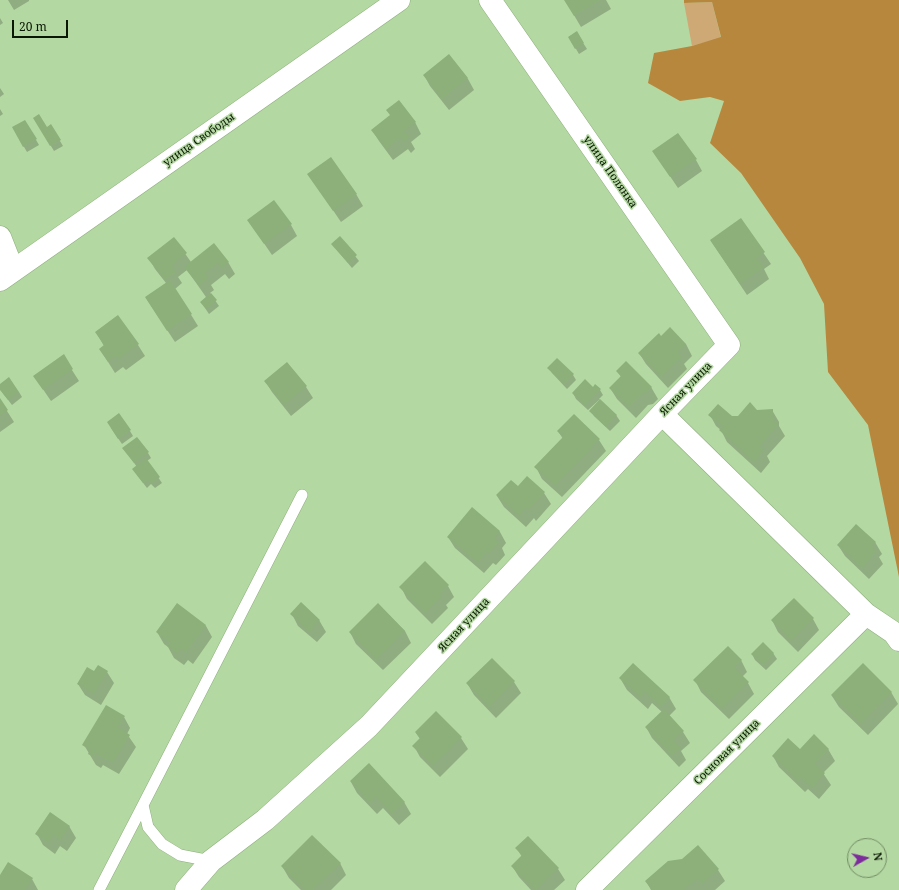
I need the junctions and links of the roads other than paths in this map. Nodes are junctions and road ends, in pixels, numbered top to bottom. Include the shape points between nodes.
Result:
1 (399, 0) edge
2 (490, 0) edge
3 (0, 237) edge
4 (7, 275) edge
5 (729, 345) joint
6 (662, 414) junction
7 (302, 495) dead end
8 (866, 614) junction
9 (899, 640) edge
10 (143, 805) junction
11 (211, 861) junction
12 (99, 890) edge
13 (186, 890) edge
14 (588, 890) edge

1 - 4 street, улица Свободы
2 - 5 street, улица Полянка
3 - 4 street
5 - 6 street, Ясная улица
6 - 8 street
6 - 11 street, Ясная улица via 369,726 265,820
7 - 10 lane
8 - 9 street via 894,633
8 - 14 street, Сосновая улица
10 - 11 lane via 148,827 162,844 180,855
10 - 12 lane
11 - 13 street, Ясная улица

